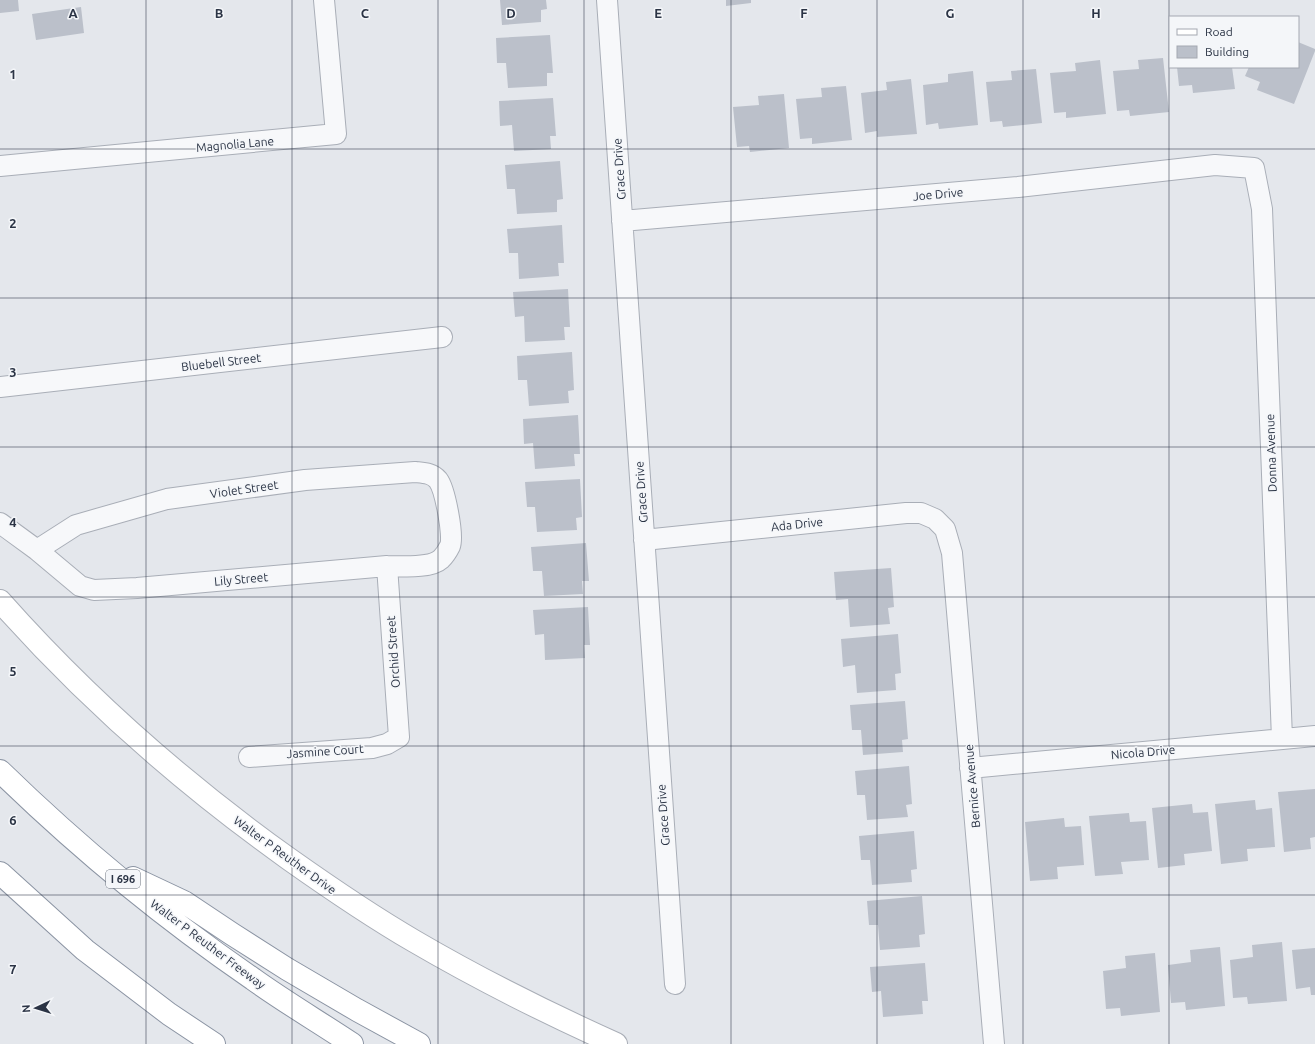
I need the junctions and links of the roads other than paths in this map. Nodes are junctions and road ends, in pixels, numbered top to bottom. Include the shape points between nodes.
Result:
1 (324, 0) edge
2 (607, 0) edge
3 (0, 166) edge
4 (1254, 168) joint
5 (622, 222) junction
6 (442, 337) dead end
7 (0, 387) edge
8 (0, 523) edge
9 (946, 529) joint
10 (644, 540) junction
11 (450, 545) joint
12 (37, 550) junction
13 (387, 566) junction
14 (0, 602) edge
15 (1315, 736) edge
16 (399, 737) joint
17 (1282, 739) junction
18 (248, 757) dead end
19 (970, 768) junction
20 (0, 771) edge
21 (102, 863) junction
22 (0, 873) edge
23 (675, 984) dead end
24 (169, 1014) junction
25 (195, 1044) edge
26 (214, 1044) edge
27 (352, 1044) edge
28 (419, 1044) edge
29 (616, 1044) edge
30 (994, 1044) edge

1 - 3 street, Magnolia Lane via 336,134
2 - 5 street, Grace Drive
4 - 5 street, Joe Drive via 1216,165 1018,187
4 - 17 street, Donna Avenue via 1262,209
5 - 10 street, Grace Drive
6 - 7 street, Bluebell Street
8 - 12 street
9 - 10 street, Ada Drive via 936,519 922,513 906,513
9 - 19 street, Bernice Avenue via 952,554
10 - 23 street, Grace Drive
11 - 12 street, Violet Street via 446,502 438,480 429,474 415,472 305,480 167,500 76,525
11 - 13 street, Lily Street via 441,559 430,564
12 - 13 street, Lily Street via 80,586 94,590
13 - 16 street, Orchid Street
14 - 29 main road, Walter P Reuther Drive via 64,669 155,754 237,821 328,887 414,941 479,977
15 - 17 street, Nicola Drive
16 - 18 street, Jasmine Court via 372,748
17 - 19 street, Nicola Drive
19 - 30 street, Bernice Avenue
20 - 21 main road, Walter P Reuther Freeway / I 696
21 - 27 main road, Walter P Reuther Freeway / I 696 via 252,979
21 - 28 main road via 184,902 287,969
22 - 24 main road via 85,950
24 - 25 main road
24 - 26 main road

